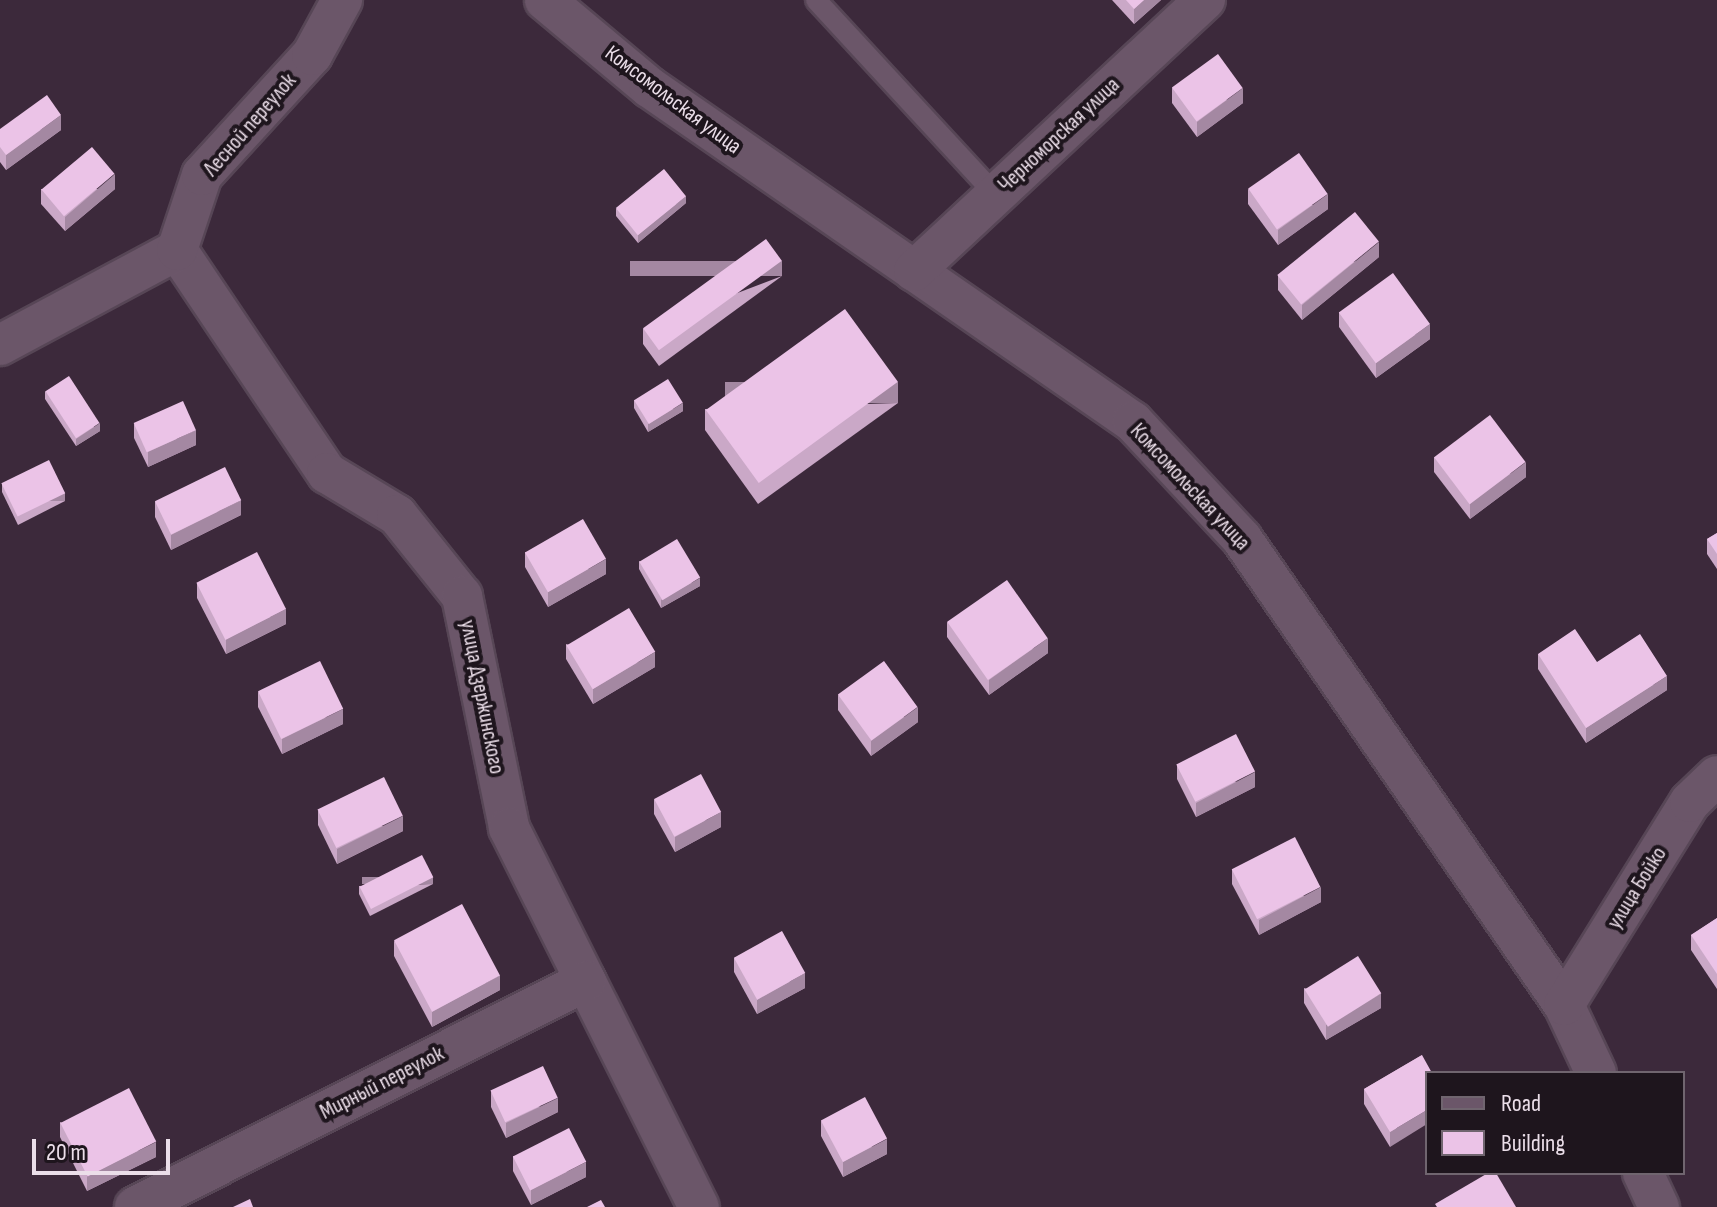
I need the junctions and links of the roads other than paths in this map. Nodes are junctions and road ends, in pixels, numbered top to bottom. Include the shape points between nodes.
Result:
1 (342, 0) edge
2 (545, 0) edge
3 (816, 0) edge
4 (1205, 0) edge
5 (996, 195) junction
6 (177, 250) junction
7 (914, 271) junction
8 (0, 345) edge
9 (1717, 776) edge
10 (586, 981) junction
11 (1564, 1005) junction
12 (1595, 1071) edge
13 (1644, 1175) edge
14 (135, 1207) edge
15 (699, 1207) edge
16 (1659, 1207) edge

1 - 6 street, Лесной переулок via 312,55 202,175
2 - 7 street, Комсомольская улица via 649,87
3 - 5 lane
4 - 5 street, Черноморская улица
5 - 7 street, Черноморская улица
6 - 8 street
6 - 10 street, улица Дзержинского via 327,473 397,515 462,596 509,828
7 - 11 street, Комсомольская улица via 1133,422 1242,539
9 - 11 street, улица Бойко via 1690,802
10 - 14 street, Мирный переулок
10 - 15 street, улица Дзержинского
11 - 12 street, Комсомольская улица
13 - 16 street

